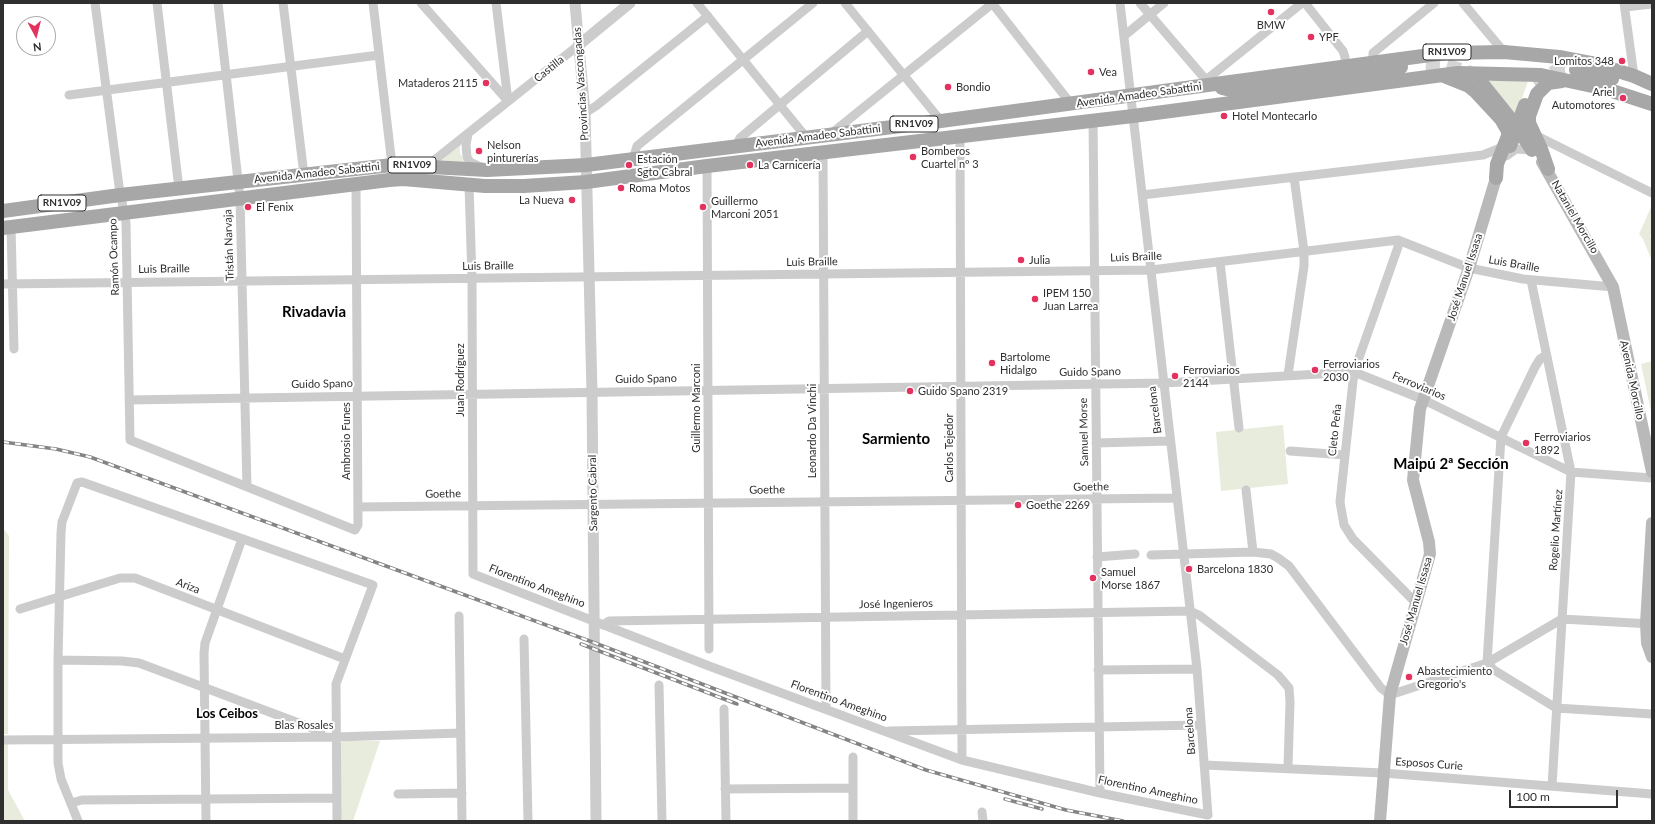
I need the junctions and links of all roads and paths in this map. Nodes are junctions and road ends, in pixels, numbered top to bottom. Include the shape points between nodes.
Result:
1 (95, 3) edge
2 (157, 3) edge
3 (218, 3) edge
4 (283, 3) edge
5 (373, 3) edge
6 (421, 3) edge
7 (496, 3) edge
8 (575, 3) edge
9 (630, 3) edge
10 (697, 3) edge
11 (813, 3) edge
12 (845, 3) edge
13 (992, 3) edge
14 (1120, 3) edge
15 (1140, 3) edge
16 (1164, 3) edge
17 (1302, 3) edge
18 (1305, 3) edge
19 (1434, 3) edge
20 (1463, 3) edge
21 (1623, 4) edge
22 (1652, 4) edge
23 (1150, 15) junction
24 (708, 16) junction
25 (868, 32) junction
26 (1124, 36) junction
27 (580, 44) junction
28 (1504, 52) junction
29 (379, 55) junction
30 (744, 60) junction
31 (1373, 61) junction
32 (1426, 63) tunnel mouth
33 (1345, 65) junction
34 (291, 67) junction
35 (226, 75) junction
36 (904, 75) junction
37 (1438, 75) junction
38 (1574, 75) junction
39 (1634, 76) junction
40 (1482, 82) tunnel mouth
41 (167, 83) junction
42 (1209, 83) junction
43 (1652, 84) edge
44 (1535, 85) tunnel mouth
45 (106, 90) junction
46 (1652, 92) edge
47 (69, 95) dead end
48 (1130, 95) junction
49 (508, 102) junction
50 (1071, 104) junction
51 (1652, 104) edge
52 (780, 105) junction
53 (585, 113) junction
54 (1133, 116) junction
55 (1092, 120) junction
56 (941, 121) junction
57 (1517, 127) junction
58 (468, 134) junction
59 (831, 134) junction
60 (1534, 135) junction
61 (960, 136) junction
62 (806, 137) junction
63 (736, 146) junction
64 (1561, 149) junction
65 (1532, 150) junction
66 (823, 152) junction
67 (1484, 155) junction
68 (633, 159) junction
69 (1501, 161) junction
70 (392, 165) junction
71 (586, 165) junction
72 (427, 166) junction
73 (707, 166) junction
74 (1548, 169) junction
75 (487, 170) junction
76 (304, 175) junction
77 (1294, 177) junction
78 (238, 182) junction
79 (586, 182) junction
80 (356, 184) junction
81 (469, 185) junction
82 (180, 188) junction
83 (1652, 193) edge
84 (1142, 194) junction
85 (120, 195) junction
86 (240, 198) junction
87 (3, 211) edge
88 (125, 213) junction
89 (7, 227) edge
90 (1398, 240) junction
91 (1304, 251) junction
92 (1220, 262) junction
93 (1469, 268) junction
94 (1151, 270) junction
95 (1094, 271) junction
96 (960, 272) junction
97 (824, 274) junction
98 (707, 275) junction
99 (588, 277) junction
100 (472, 278) junction
101 (357, 279) junction
102 (242, 280) junction
103 (1531, 280) junction
104 (127, 282) junction
105 (3, 284) edge
106 (13, 284) junction
107 (1613, 287) junction
108 (14, 349) dead end
109 (1546, 355) junction
110 (1354, 372) junction
111 (1288, 376) junction
112 (1234, 379) junction
113 (1164, 383) junction
114 (1095, 384) junction
115 (960, 386) junction
116 (824, 388) junction
117 (708, 390) junction
118 (592, 392) junction
119 (472, 394) junction
120 (358, 396) junction
121 (246, 398) junction
122 (1422, 399) junction
123 (129, 400) junction
124 (1239, 428) dead end
125 (1501, 437) junction
126 (1170, 441) junction
127 (1096, 443) junction
128 (1290, 450) dead end
129 (1345, 455) junction
130 (1571, 472) junction
131 (1652, 472) edge
132 (1652, 478) edge
133 (247, 487) junction
134 (1246, 490) dead end
135 (1097, 498) junction
136 (1177, 498) junction
137 (961, 500) junction
138 (825, 501) junction
139 (708, 503) junction
140 (594, 504) junction
141 (473, 505) junction
142 (358, 507) junction
143 (1652, 523) edge
144 (242, 539) junction
145 (1254, 552) junction
146 (1135, 554) dead end
147 (1151, 555) dead end
148 (1184, 555) junction
149 (1097, 557) junction
150 (473, 574) joint
151 (59, 596) junction
152 (1415, 602) junction
153 (20, 609) dead end
154 (218, 610) junction
155 (1190, 611) junction
156 (1098, 612) junction
157 (961, 615) junction
158 (459, 616) dead end
159 (825, 617) junction
160 (1562, 619) junction
161 (709, 620) junction
162 (599, 623) junction
163 (1649, 623) edge
164 (524, 639) dead end
165 (709, 649) dead end
166 (1652, 657) edge
167 (345, 659) junction
168 (58, 660) junction
169 (1487, 663) junction
170 (1197, 669) junction
171 (1098, 670) junction
172 (660, 685) dead end
173 (204, 687) junction
174 (1390, 695) junction
175 (1556, 708) junction
176 (724, 709) dead end
177 (826, 709) junction
178 (1652, 714) edge
179 (1201, 725) junction
180 (1099, 727) junction
181 (962, 729) junction
182 (884, 731) junction
183 (461, 734) junction
184 (322, 736) junction
185 (336, 737) junction
186 (205, 738) junction
187 (57, 739) junction
188 (3, 740) edge
189 (853, 758) dead end
190 (962, 760) junction
191 (1204, 765) junction
192 (1288, 767) junction
193 (1383, 773) junction
194 (1552, 786) junction
195 (852, 788) junction
196 (725, 789) junction
197 (462, 793) junction
198 (1100, 793) junction
199 (398, 794) dead end
200 (1652, 794) edge
201 (336, 798) junction
202 (206, 800) junction
203 (71, 803) junction
204 (1208, 814) joint
205 (78, 821) edge
206 (206, 821) edge
207 (337, 821) edge
208 (462, 821) edge
209 (528, 821) edge
210 (596, 821) edge
211 (662, 821) edge
212 (726, 821) edge
213 (853, 821) edge
214 (1380, 821) edge

1 - 45 street, Ramón Ocampo
2 - 41 street
3 - 35 street, Tristán Narvaja
4 - 34 street
5 - 29 street
6 - 49 street
7 - 49 street
8 - 27 street, Provincias Vascongadas
9 - 27 street, Castilla
10 - 24 street
11 - 30 street
12 - 25 street
13 - 36 street
13 - 50 street
14 - 26 street, Barcelona
15 - 23 street
16 - 23 street
17 - 42 street
18 - 33 street via 1343,51
19 - 31 street via 1373,53
20 - 28 street
21 - 22 street
21 - 39 street
23 - 26 street
23 - 42 street
24 - 30 street
24 - 53 street
25 - 36 street
25 - 52 street
26 - 48 street, Barcelona
27 - 49 street, Castilla
27 - 53 street, Provincias Vascongadas
28 - 31 main road, Avenida Amadeo Sabattini / RN1V09 via 1445,52
28 - 39 main road, Avenida Amadeo Sabattini / RN1V09 via 1581,61
29 - 34 street
29 - 70 street
30 - 52 street
30 - 68 street via 637,146
31 - 33 main road, Avenida Amadeo Sabattini / RN1V09
32 - 42 main road via 1246,90 1231,90
33 - 42 main road, Avenida Amadeo Sabattini / RN1V09
34 - 35 street
34 - 76 street
35 - 41 street
35 - 78 street, Tristán Narvaja
36 - 56 street
36 - 59 street
37 - 38 main road, Avenida Amadeo Sabattini / RN1V09 via 1478,72
37 - 54 main road, Avenida Amadeo Sabattini / RN1V09
37 - 69 main road via 1458,81 1475,91 1501,119 1508,131
38 - 46 main road via 1626,83
38 - 51 main road, Avenida Amadeo Sabattini / RN1V09
38 - 60 main road via 1548,83 1537,94 1529,116
39 - 43 main road, Avenida Amadeo Sabattini / RN1V09
40 - 57 main road
41 - 45 street
41 - 82 street
42 - 48 main road, Avenida Amadeo Sabattini / RN1V09
44 - 57 main road
45 - 47 street
45 - 85 street, Ramón Ocampo
48 - 50 main road, Avenida Amadeo Sabattini / RN1V09
48 - 54 street, Barcelona
49 - 58 street, Castilla
50 - 56 main road, Avenida Amadeo Sabattini / RN1V09
52 - 62 street
52 - 63 street via 740,138
53 - 71 street, Provincias Vascongadas
54 - 55 main road, Avenida Amadeo Sabattini / RN1V09
54 - 84 street, Barcelona
55 - 61 main road, Avenida Amadeo Sabattini / RN1V09
55 - 95 street, Samuel Morse
56 - 59 main road, Avenida Amadeo Sabattini / RN1V09
57 - 65 main road
57 - 69 main road
58 - 72 street, Castilla
58 - 75 street via 467,156 473,164
59 - 62 main road, Avenida Amadeo Sabattini / RN1V09
60 - 64 street
60 - 74 main road
61 - 66 main road, Avenida Amadeo Sabattini / RN1V09
61 - 96 street, Carlos Tejedor
62 - 63 main road, Avenida Amadeo Sabattini / RN1V09
63 - 68 main road, Avenida Amadeo Sabattini / RN1V09
64 - 74 street via 1549,150 1546,157
64 - 83 street
65 - 69 street via 1516,149
65 - 74 main road, Nataniel Morcillo
66 - 73 main road, Avenida Amadeo Sabattini / RN1V09
66 - 97 street, Leonardo Da Vinchi
67 - 69 street
67 - 69 street via 1498,150
67 - 77 street
68 - 71 main road, Avenida Amadeo Sabattini / RN1V09
69 - 93 main road, José Manuel Issasa
70 - 72 main road, Avenida Amadeo Sabattini / RN1V09
70 - 76 main road, Avenida Amadeo Sabattini / RN1V09
71 - 75 main road, Avenida Amadeo Sabattini / RN1V09
71 - 79 street, Sargento Cabral
72 - 75 main road, Avenida Amadeo Sabattini / RN1V09
73 - 79 main road, Avenida Amadeo Sabattini / RN1V09
73 - 98 street, Guillermo Marconi
74 - 107 main road, Nataniel Morcillo
76 - 78 main road, Avenida Amadeo Sabattini / RN1V09
77 - 84 street
77 - 91 street
78 - 82 main road, Avenida Amadeo Sabattini / RN1V09
78 - 86 street, Tristán Narvaja
79 - 81 main road, Avenida Amadeo Sabattini / RN1V09 via 524,186
79 - 99 street, Sargento Cabral
80 - 81 main road, Avenida Amadeo Sabattini / RN1V09 via 403,179
80 - 86 main road, Avenida Amadeo Sabattini / RN1V09
80 - 101 street, Ambrosio Funes
81 - 100 street, Juan Rodríguez
82 - 85 main road, Avenida Amadeo Sabattini / RN1V09
84 - 94 street, Barcelona
85 - 87 main road, Avenida Amadeo Sabattini / RN1V09
85 - 88 street, Ramón Ocampo
86 - 88 main road, Avenida Amadeo Sabattini / RN1V09
86 - 102 street, Tristán Narvaja
88 - 89 main road, Avenida Amadeo Sabattini / RN1V09
88 - 104 street, Ramón Ocampo
89 - 106 street
90 - 91 street, Luis Braille
90 - 93 street, Luis Braille
90 - 110 street, Cleto Peña via 1398,247
91 - 92 street, Luis Braille
91 - 111 street
92 - 94 street, Luis Braille
92 - 112 street
93 - 103 street, Luis Braille
93 - 122 main road, José Manuel Issasa
94 - 95 street, Luis Braille
94 - 113 street, Barcelona
95 - 96 street, Luis Braille
95 - 114 street, Samuel Morse
96 - 97 street, Luis Braille
96 - 115 street, Carlos Tejedor
97 - 98 street, Luis Braille
97 - 116 street, Leonardo Da Vinchi
98 - 99 street, Luis Braille
98 - 117 street, Guillermo Marconi
99 - 100 street, Luis Braille
99 - 118 street, Sargento Cabral
100 - 101 street, Luis Braille
100 - 119 street, Juan Rodríguez
101 - 102 street, Luis Braille
101 - 120 street, Ambrosio Funes
102 - 104 street, Luis Braille
102 - 121 street, Tristán Narvaja
103 - 107 street, Luis Braille
103 - 109 street, Rogelio Martínez
104 - 106 street, Luis Braille
104 - 123 street, Ramón Ocampo
105 - 106 street, Luis Braille
106 - 108 street
107 - 131 main road, Avenida Morcillo
109 - 125 street via 1535,367
109 - 130 street, Rogelio Martínez
110 - 111 street, Ferroviarios
110 - 122 street, Ferroviarios
110 - 129 street, Cleto Peña
111 - 112 street, Ferroviarios
112 - 113 street, Ferroviarios
112 - 124 street
113 - 114 street, Guido Spano
113 - 126 street, Barcelona
114 - 115 street, Guido Spano
114 - 127 street, Samuel Morse
115 - 116 street, Guido Spano
115 - 137 street, Carlos Tejedor
116 - 117 street, Guido Spano
116 - 138 street, Leonardo Da Vinchi
117 - 118 street, Guido Spano
117 - 139 street, Guillermo Marconi
118 - 119 street, Guido Spano
118 - 140 street, Sargento Cabral
119 - 120 street, Guido Spano
119 - 141 street, Juan Rodríguez
120 - 121 street, Guido Spano
120 - 142 street, Ambrosio Funes
121 - 123 street, Guido Spano
121 - 133 street, Tristán Narvaja
122 - 125 street, Ferroviarios
122 - 152 main road, José Manuel Issasa via 1413,480 1430,548
123 - 133 street, Ramón Ocampo via 130,440
125 - 130 street, Ferroviarios
125 - 169 street
126 - 127 street
126 - 136 street, Barcelona
127 - 135 street, Samuel Morse
128 - 129 street
129 - 152 street, Cleto Peña via 1340,502 1344,525 1352,539
130 - 132 street, Ferroviarios
130 - 160 street, Rogelio Martínez
133 - 142 street, Ambrosio Funes via 355,530 358,525
134 - 145 street
135 - 136 street, Goethe
135 - 137 street, Goethe
135 - 149 street, Samuel Morse
136 - 148 street, Barcelona
137 - 138 street, Goethe
137 - 157 street, Carlos Tejedor
138 - 139 street, Goethe
138 - 159 street, Leonardo Da Vinchi
139 - 140 street, Goethe
139 - 161 street, Guillermo Marconi
140 - 141 street, Goethe
140 - 162 street, Sargento Cabral
141 - 142 street, Goethe
141 - 150 street, Juan Rodríguez
143 - 163 main road
144 - 151 street via 89,484 77,483 62,522
144 - 154 street
144 - 167 street via 373,585
145 - 148 street
145 - 174 street via 1271,554 1289,566 1381,688
146 - 149 street
147 - 148 street
148 - 155 street, Barcelona
149 - 156 street, Samuel Morse
150 - 162 street, Florentino Ameghino
151 - 153 street, Ariza
151 - 154 street, Ariza via 128,577
151 - 168 street
152 - 174 main road, José Manuel Issasa
154 - 167 street, Ariza
154 - 173 street via 205,643
155 - 156 street, José Ingenieros
155 - 170 street, Barcelona
155 - 192 street via 1199,615 1278,675 1289,688
156 - 157 street, José Ingenieros
156 - 171 street, Samuel Morse
157 - 159 street, José Ingenieros
157 - 181 street, Carlos Tejedor
158 - 183 street
159 - 161 street, José Ingenieros
159 - 177 street, Leonardo Da Vinchi
160 - 163 street
160 - 169 street
160 - 175 street, Rogelio Martínez
161 - 162 street, José Ingenieros
161 - 165 street, Guillermo Marconi
162 - 177 street, Florentino Ameghino
162 - 210 street, Sargento Cabral
163 - 166 main road via 1647,643
164 - 209 street
167 - 185 street via 336,684
168 - 173 street via 131,661
168 - 187 street
169 - 174 street
169 - 175 street via 1494,670
170 - 171 street
170 - 179 street, Barcelona
171 - 180 street, Samuel Morse
172 - 211 street
173 - 184 street via 320,731
173 - 186 street
174 - 193 main road, José Manuel Issasa
175 - 178 street
175 - 194 street, Rogelio Martínez
176 - 196 street
177 - 182 street, Florentino Ameghino
179 - 180 street
179 - 191 street, Barcelona
180 - 181 street
180 - 198 street, Samuel Morse
181 - 182 street
181 - 190 street, Carlos Tejedor
182 - 190 street, Florentino Ameghino
183 - 185 street, Blas Rosales
183 - 197 street
184 - 185 street, Blas Rosales
184 - 186 street, Blas Rosales
185 - 201 street
186 - 187 street, Blas Rosales
186 - 202 street
187 - 188 street, Blas Rosales
187 - 203 street via 59,770
189 - 195 street
190 - 198 street, Florentino Ameghino
191 - 192 street, Esposos Curie
191 - 204 street, Barcelona
192 - 193 street, Esposos Curie
193 - 194 street, Esposos Curie
193 - 214 main road, José Manuel Issasa
194 - 200 street, Esposos Curie
195 - 196 street
195 - 213 street
196 - 212 street
197 - 199 street
197 - 208 street
198 - 204 street, Florentino Ameghino
201 - 202 street
201 - 207 street
202 - 203 street via 82,800
202 - 206 street
203 - 205 street

